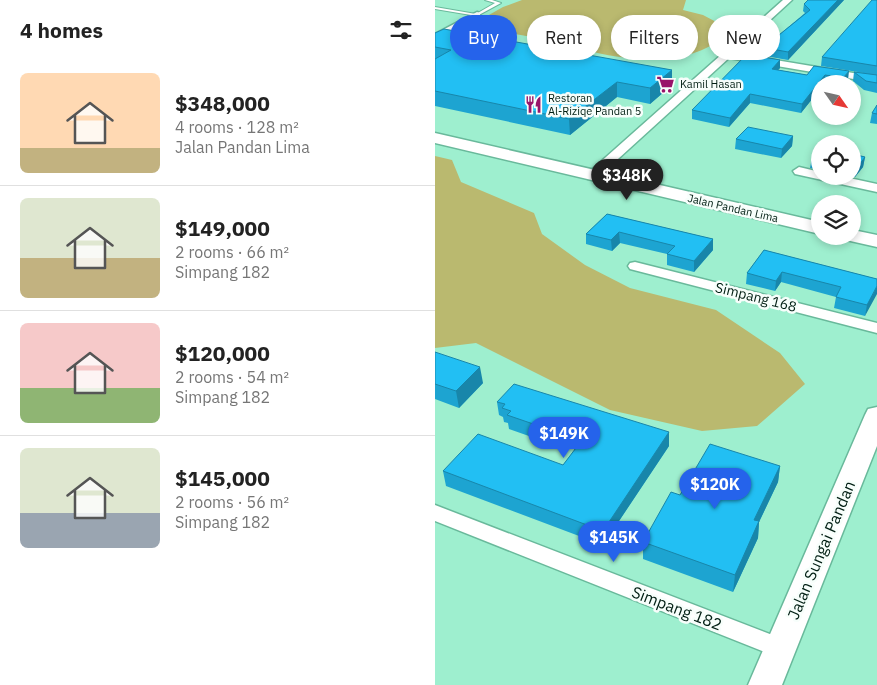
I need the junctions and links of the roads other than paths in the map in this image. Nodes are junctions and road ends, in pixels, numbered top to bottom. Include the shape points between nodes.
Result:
1 (487, 0) edge
2 (788, 0) edge
3 (435, 8) edge
4 (477, 15) joint
5 (772, 15) edge
6 (450, 30) edge
7 (435, 38) edge
8 (722, 60) edge
9 (752, 60) edge
10 (877, 80) edge
11 (437, 140) edge
12 (799, 171) dead end
13 (811, 174) edge
14 (592, 176) junction
15 (861, 185) edge
16 (877, 188) edge
17 (811, 226) edge
18 (635, 266) dead end
19 (877, 328) edge
20 (877, 416) edge
21 (435, 513) edge
22 (780, 648) junction
23 (765, 685) edge

1 - 4 lane via 499,4
2 - 5 street
3 - 4 lane
6 - 7 street
8 - 14 street
9 - 10 street
11 - 14 main road, Jalan Pandan Lima
12 - 13 street
14 - 17 main road, Jalan Pandan Lima
15 - 16 street
18 - 19 street, Simpang 168
20 - 22 main road, Jalan Sungai Pandan
21 - 22 street, Simpang 182
22 - 23 main road, Jalan Sungai Pandan

